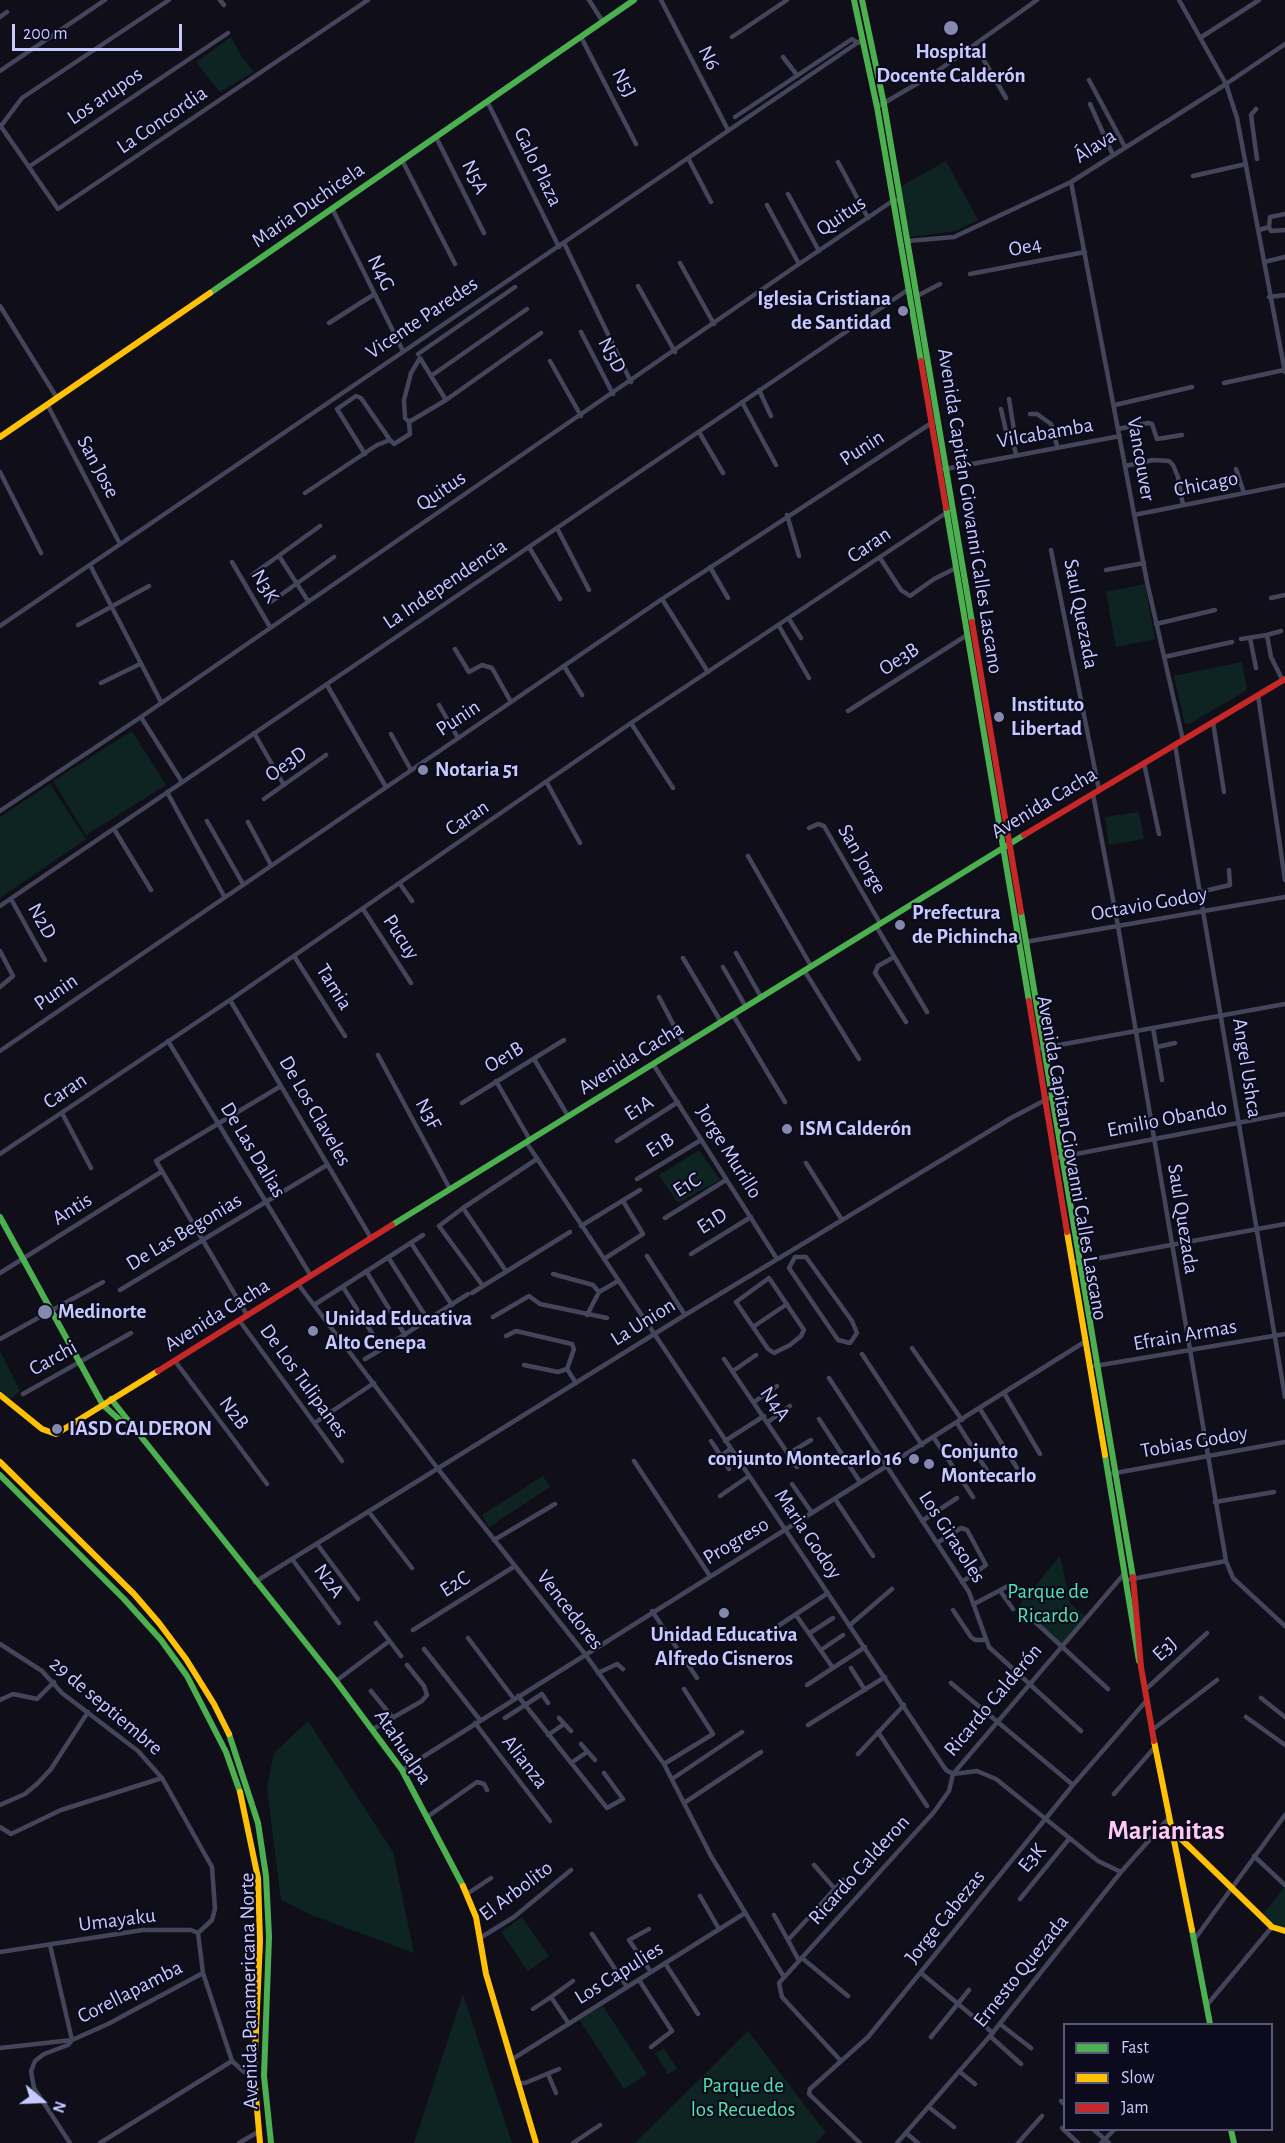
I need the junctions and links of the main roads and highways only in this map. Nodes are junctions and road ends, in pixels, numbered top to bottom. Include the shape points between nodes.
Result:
1 (634, 0) edge
2 (854, 0) edge
3 (862, 0) edge
4 (880, 105) junction
5 (897, 200) junction
6 (935, 421) junction
7 (0, 437) edge
8 (950, 510) junction
9 (1284, 680) edge
10 (1006, 846) junction
11 (0, 1217) edge
12 (1076, 1262) junction
13 (1094, 1367) junction
14 (0, 1395) edge
15 (111, 1399) junction
16 (103, 1405) junction
17 (134, 1426) junction
18 (0, 1461) edge
19 (0, 1475) edge
20 (1173, 1831) junction
21 (1187, 1845) junction
22 (1177, 1852) junction
23 (1285, 1931) edge
24 (1210, 2023) edge
25 (260, 2143) edge
26 (271, 2143) edge
27 (536, 2143) edge

1 - 7 main road, Maria Duchicela
2 - 4 main road, Avenida Capitán Giovanni Calles Lascano via 861,41
3 - 4 main road, Avenida Capitán Giovanni Calles Lascano
4 - 5 main road, Avenida Capitán Giovanni Calles Lascano
5 - 6 main road, Avenida Capitán Giovanni Calles Lascano via 909,289
5 - 6 main road, Avenida Capitán Giovanni Calles Lascano via 908,241
6 - 8 main road, Avenida Capitán Giovanni Calles Lascano
8 - 10 main road, Avenida Capitán Giovanni Calles Lascano
8 - 10 main road, Avenida Capitán Giovanni Calles Lascano via 967,635
9 - 10 main road, Avenida Cacha
10 - 12 main road, Avenida Capitan Giovanni Calles Lascano
10 - 15 main road, Avenida Cacha
11 - 16 main road
12 - 13 main road
12 - 13 main road, Avenida Capitan Giovanni Calles Lascano
13 - 20 main road, Avenida Capitan Giovanni Calles Lascano via 1130,1580 1136,1652
14 - 16 main road, Avenida Cacha via 54,1435
15 - 16 main road, Avenida Cacha
15 - 17 main road, Atahualpa
16 - 17 main road, Atahualpa via 122,1422
17 - 27 main road, Atahualpa via 402,1770 477,1917 486,1974
18 - 26 main road, Avenida Panamericana Norte via 135,1594 159,1623 214,1704 235,1747 258,1822 266,1876 269,1937 264,2076
19 - 25 main road, Avenida Panamericana Norte via 160,1640 187,1676 226,1752 244,1804 258,1878 260,1941 254,2074
20 - 21 main road
20 - 22 main road
21 - 22 main road via 1180,1846
21 - 23 main road via 1272,1927
22 - 24 main road

